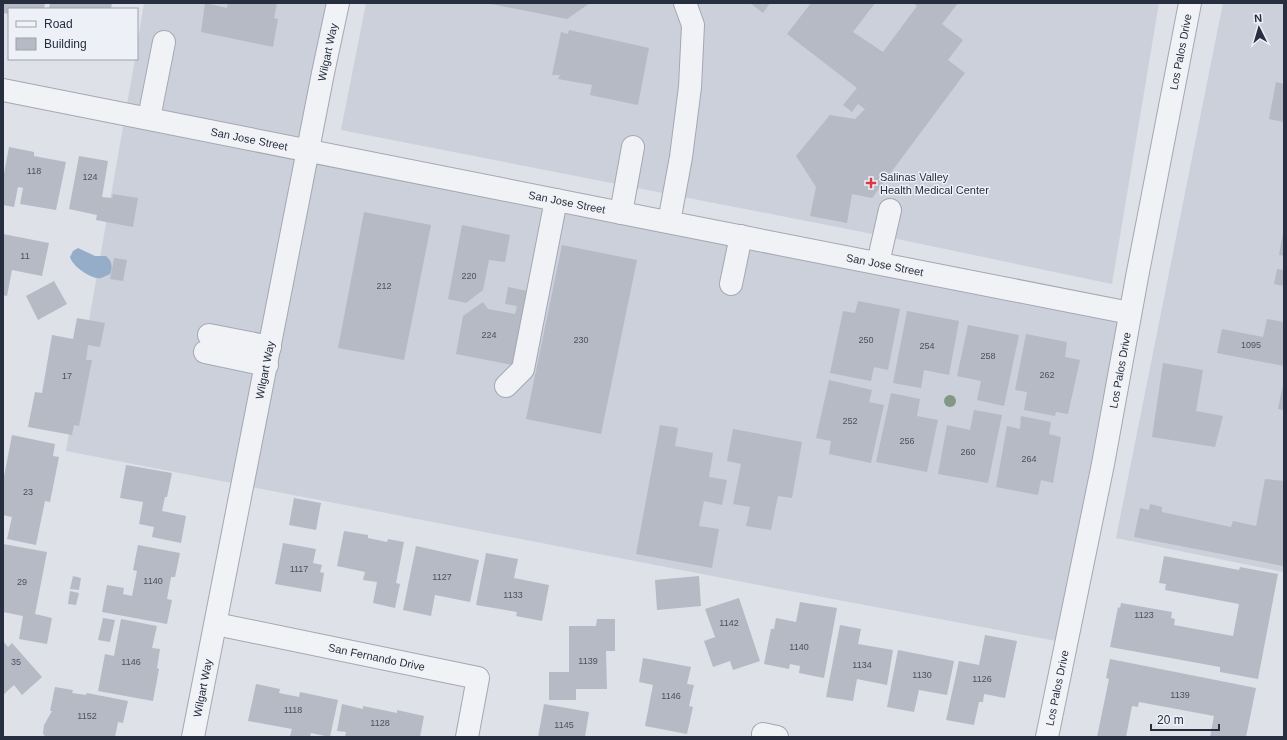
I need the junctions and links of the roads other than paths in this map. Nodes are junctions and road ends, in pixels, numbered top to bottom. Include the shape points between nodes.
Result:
1 (338, 3) edge
2 (685, 3) edge
3 (1190, 3) edge
4 (164, 42) dead end
5 (3, 90) edge
6 (149, 118) junction
7 (633, 147) dead end
8 (308, 150) junction
9 (556, 200) junction
10 (890, 210) dead end
11 (621, 213) junction
12 (669, 222) junction
13 (741, 236) junction
14 (878, 263) junction
15 (731, 284) dead end
16 (1130, 313) junction
17 (207, 344) dead end
18 (269, 356) junction
19 (506, 386) dead end
20 (216, 624) junction
21 (193, 737) edge
22 (467, 737) edge
23 (763, 737) edge
24 (778, 737) edge
25 (1047, 737) edge

1 - 8 street, Wilgart Way
2 - 12 street via 693,24 690,87
3 - 16 street, Los Palos Drive
4 - 6 street
5 - 6 street, San Jose Street
6 - 8 street, San Jose Street
7 - 11 street
8 - 9 street, San Jose Street
8 - 18 street, Wilgart Way
9 - 11 street, San Jose Street
9 - 19 street via 523,369
10 - 14 street
11 - 12 street, San Jose Street
12 - 13 street, San Jose Street
13 - 14 street, San Jose Street
13 - 15 street
14 - 16 street, San Jose Street
16 - 25 street, Los Palos Drive via 1103,464
17 - 18 street
18 - 20 street, Wilgart Way
20 - 21 street, Wilgart Way
20 - 22 street, San Fernando Drive via 478,678
23 - 24 street via 763,734

